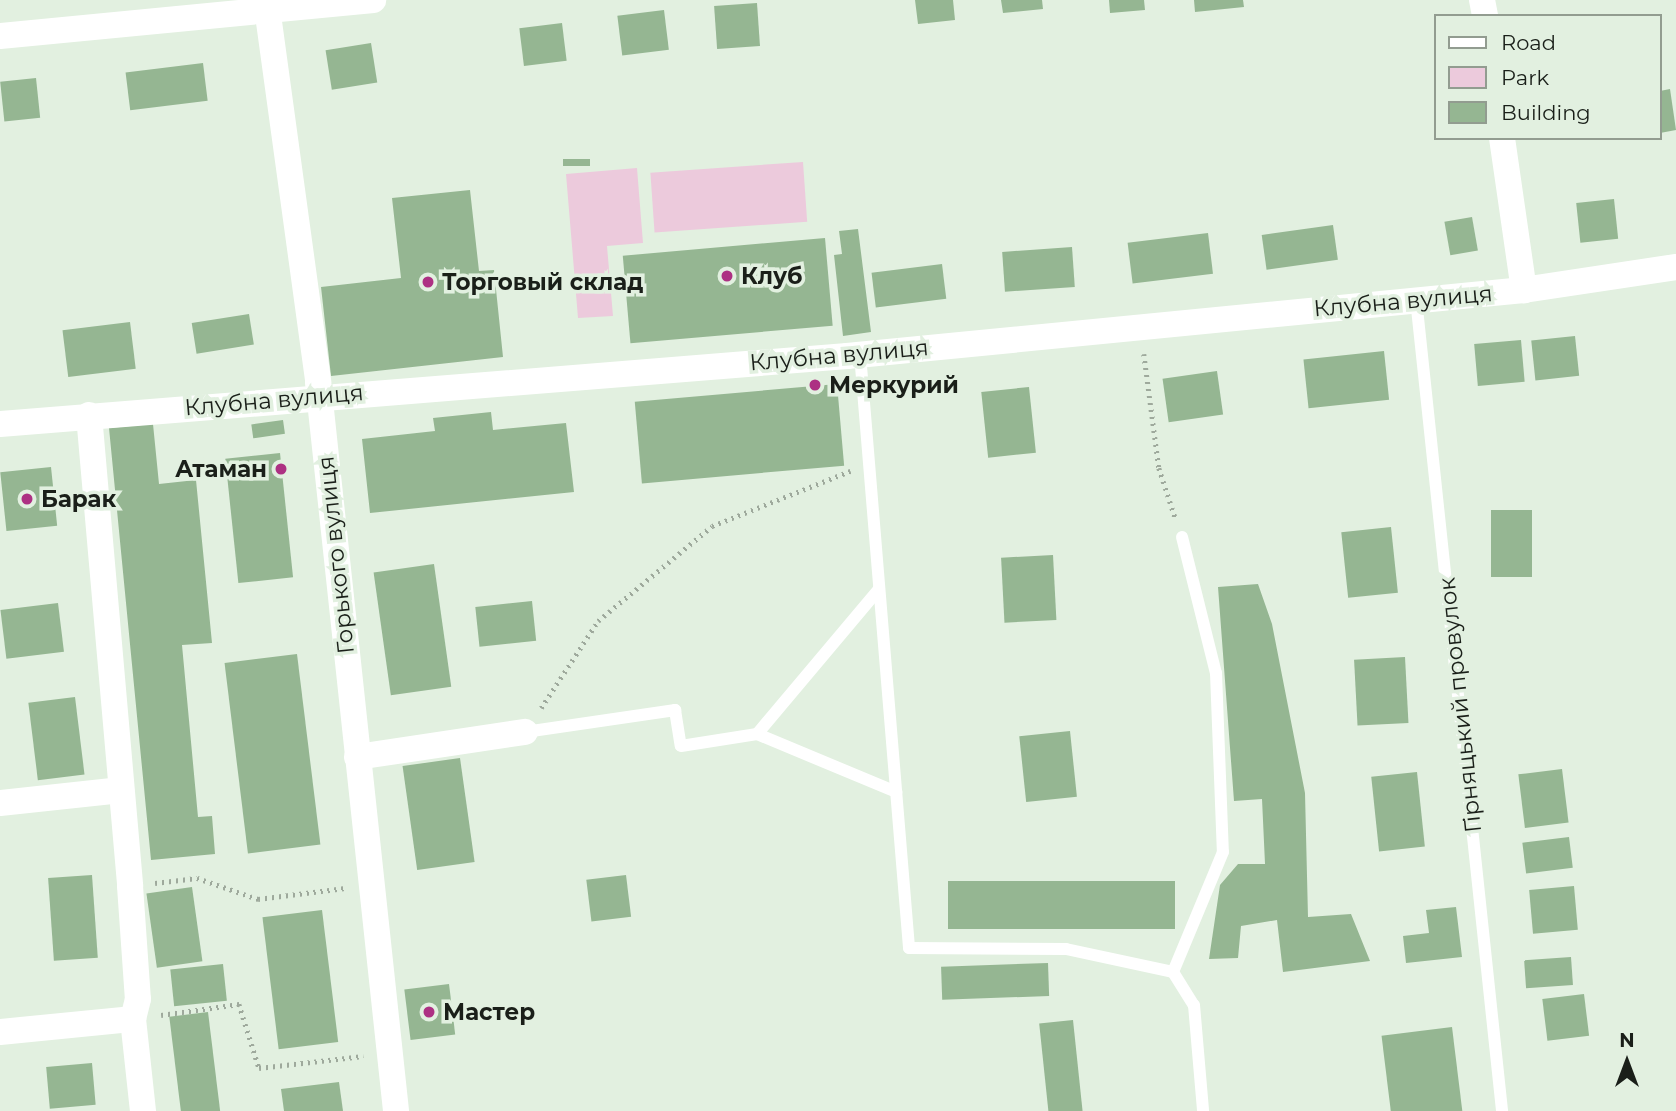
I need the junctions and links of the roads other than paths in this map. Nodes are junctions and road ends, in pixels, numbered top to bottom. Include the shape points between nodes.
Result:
1 (373, 0) edge
2 (266, 5) edge
3 (0, 36) edge
4 (1502, 140) edge
5 (1676, 267) edge
6 (1524, 290) junction
7 (1416, 299) junction
8 (860, 354) junction
9 (319, 396) junction
10 (89, 415) junction
11 (0, 424) edge
12 (1182, 537) road end
13 (879, 589) junction
14 (525, 732) joint
15 (757, 734) junction
16 (357, 757) junction
17 (121, 790) junction
18 (896, 792) junction
19 (0, 803) edge
20 (1173, 972) junction
21 (133, 1019) junction
22 (0, 1032) edge
23 (143, 1111) edge
24 (396, 1111) edge
25 (1203, 1111) edge
26 (1502, 1111) edge

1 - 2 street
2 - 3 street
2 - 9 street, Горького вулиця
4 - 6 street
5 - 6 street, Клубна вулиця
6 - 7 street, Клубна вулиця
7 - 8 street, Клубна вулиця
7 - 26 lane, Гірняцький провулок
8 - 9 street, Клубна вулиця
8 - 13 lane
9 - 10 street, Клубна вулиця
9 - 16 street, Горького вулиця
10 - 11 street, Клубна вулиця
10 - 17 street
12 - 20 lane via 1216,673 1223,852
13 - 15 lane
13 - 18 lane
14 - 15 lane via 674,710 681,746
14 - 16 street
15 - 18 lane
16 - 24 street, Горького вулиця
17 - 19 street
17 - 21 street via 138,999
18 - 20 lane via 909,948 1066,949
20 - 25 lane via 1194,1005
21 - 22 street
21 - 23 street

